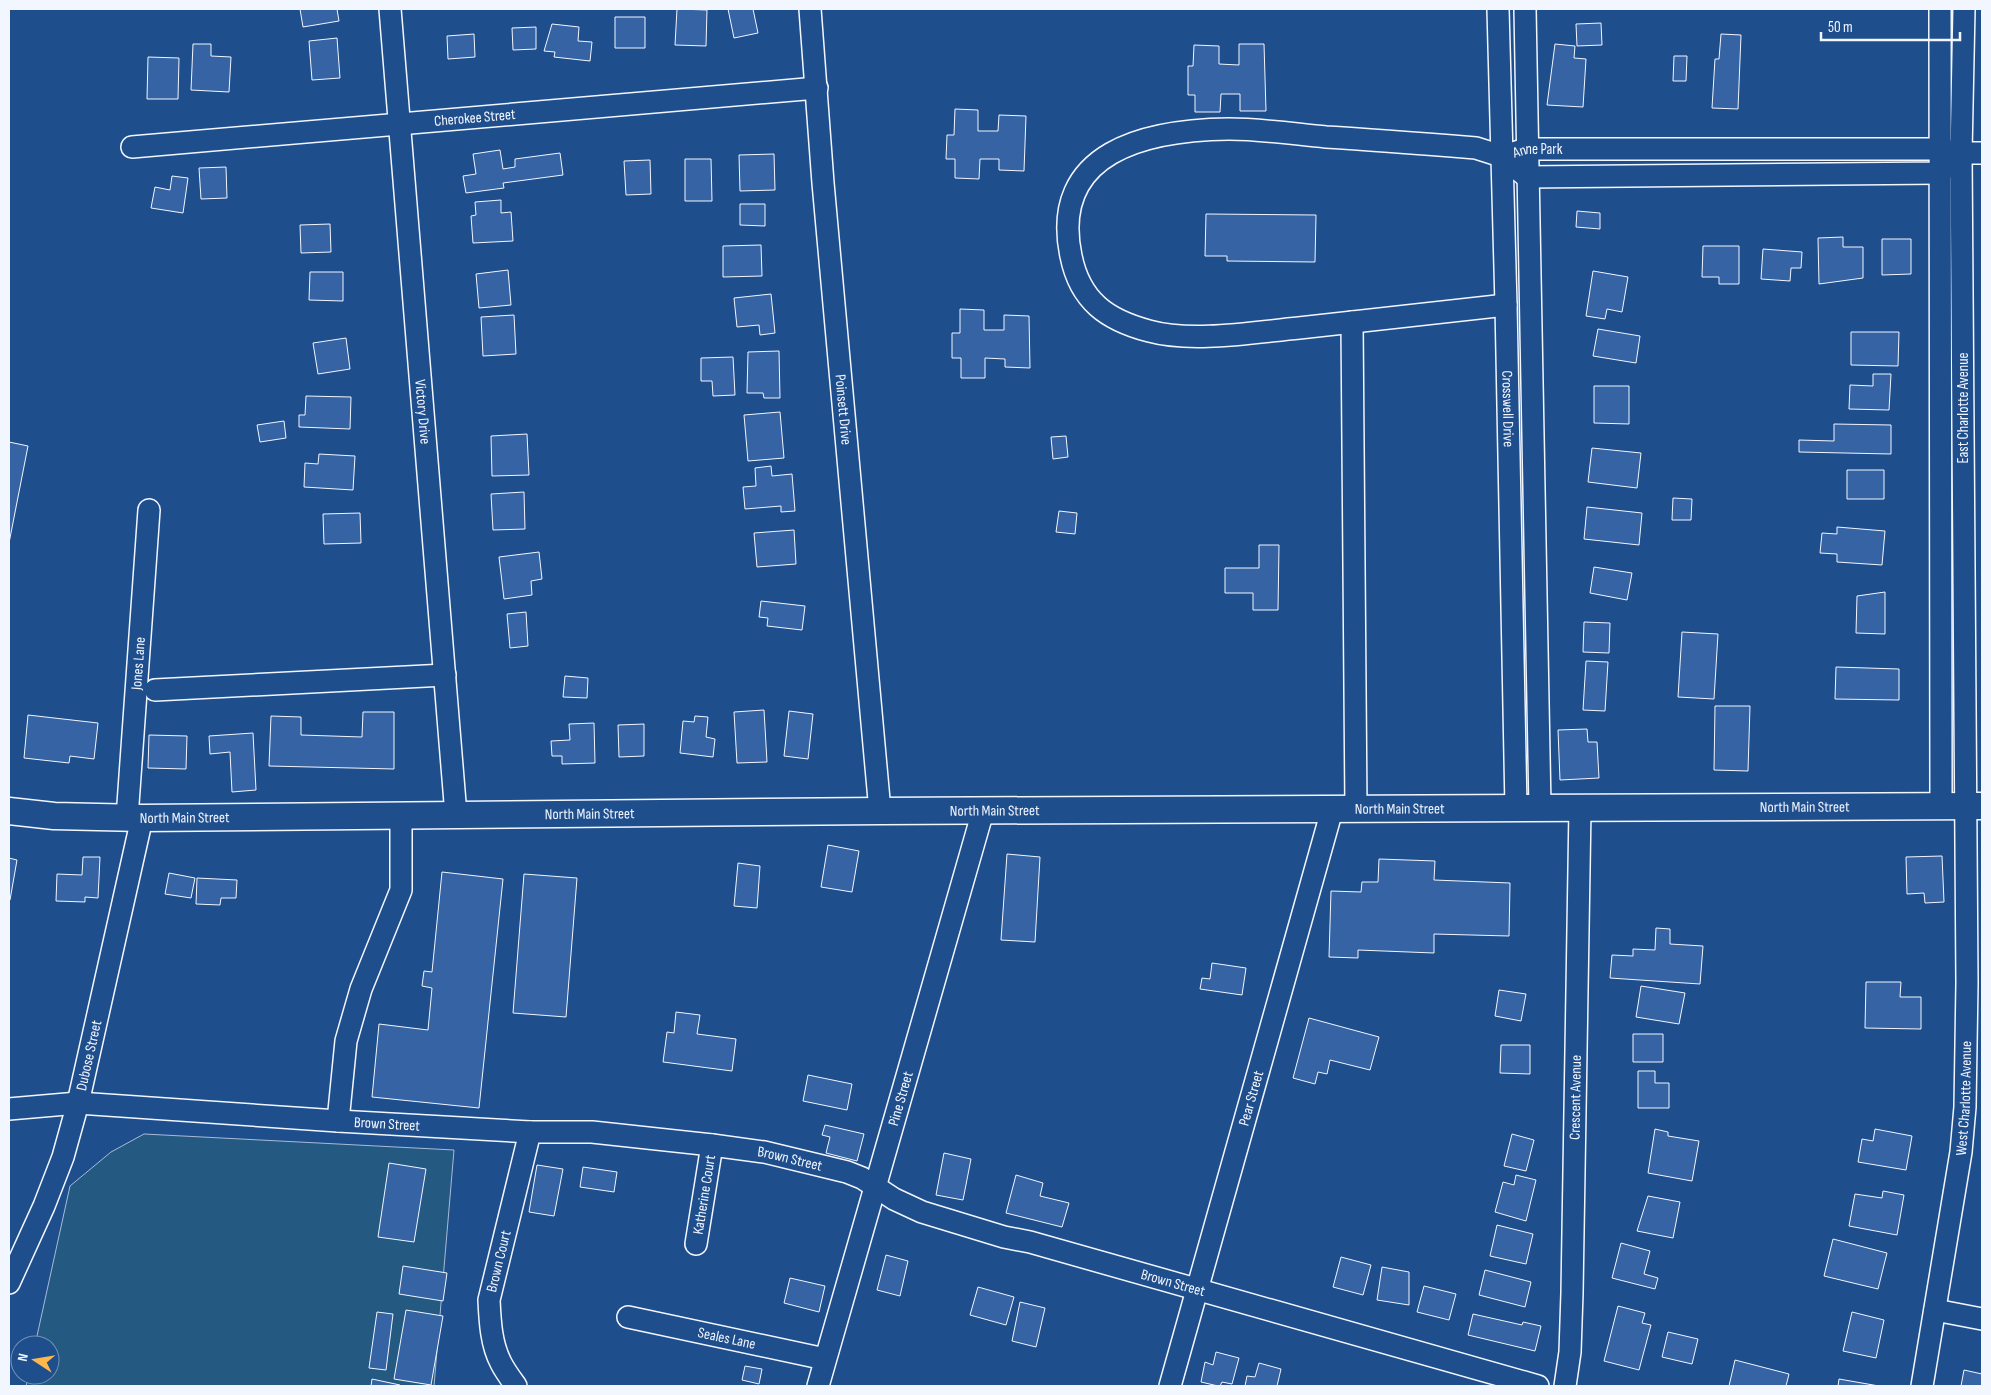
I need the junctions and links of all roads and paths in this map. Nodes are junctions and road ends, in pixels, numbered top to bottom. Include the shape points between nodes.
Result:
1 (390, 9) edge
2 (810, 9) edge
3 (1498, 9) edge
4 (1524, 9) edge
5 (1940, 9) edge
6 (1964, 9) edge
7 (817, 88) junction
8 (400, 124) junction
9 (132, 147) dead end
10 (1526, 149) junction
11 (1940, 149) junction
12 (1961, 153) junction
13 (1982, 153) edge
14 (1501, 156) junction
15 (1940, 173) junction
16 (1526, 176) junction
17 (1940, 211) junction
18 (1972, 212) edge
19 (1506, 305) junction
20 (1352, 322) junction
21 (149, 510) dead end
22 (446, 675) junction
23 (155, 690) dead end
24 (1963, 806) edge
25 (1528, 808) junction
26 (1580, 808) junction
27 (1344, 810) junction
28 (9, 811) edge
29 (880, 811) junction
30 (983, 811) junction
31 (456, 815) junction
32 (401, 816) junction
33 (134, 818) junction
34 (78, 1103) junction
35 (9, 1109) edge
36 (338, 1121) junction
37 (530, 1132) junction
38 (712, 1145) junction
39 (875, 1186) junction
40 (696, 1244) dead end
41 (9, 1283) edge
42 (1197, 1291) junction
43 (1935, 1310) junction
44 (628, 1317) dead end
45 (1982, 1319) edge
46 (825, 1359) junction
47 (516, 1386) edge
48 (818, 1386) edge
49 (1170, 1386) edge
50 (1538, 1386) edge
51 (1566, 1386) edge
52 (1922, 1386) edge

1 - 8 street, Victory Drive
2 - 7 street, Poinsett Drive
3 - 14 street, Crosswell Drive
4 - 10 street, Crosswell Drive
5 - 11 street, East Charlotte Avenue
6 - 12 street, East Charlotte Avenue
7 - 8 street, Cherokee Street
7 - 29 street, Poinsett Drive
8 - 9 street, Cherokee Street
8 - 22 street, Victory Drive
10 - 11 street, Anne Park
10 - 14 street, Anne Park
10 - 16 street, Crosswell Drive
11 - 12 street, Anne Park
11 - 15 street, East Charlotte Avenue
12 - 13 street, Anne Park
12 - 15 street
12 - 18 street, East Charlotte Avenue
14 - 16 street, Anne Park
14 - 19 street, Crosswell Drive
14 - 20 street via 1476,148 1230,129 1178,132 1125,147 1107,156 1078,184 1068,207 1068,246 1079,282 1090,300 1103,312 1129,325 1176,335 1253,333
15 - 16 street, Anne Park
15 - 17 street, East Charlotte Avenue
16 - 25 street, Crosswell Drive
17 - 18 street
17 - 24 street, East Charlotte Avenue
18 - 24 street, East Charlotte Avenue
19 - 20 street
19 - 25 street, Crosswell Drive
20 - 27 street, Pear Street
21 - 33 street, Jones Lane
22 - 23 street
22 - 31 street, Victory Drive
24 - 26 main road, North Main Street
24 - 43 street, West Charlotte Avenue via 1966,1107
25 - 26 main road, North Main Street
25 - 27 main road, North Main Street
26 - 51 street, Crescent Avenue via 1572,1293
27 - 30 main road, North Main Street
27 - 42 street, Pear Street
28 - 33 main road, North Main Street
29 - 30 main road, North Main Street
29 - 31 main road, North Main Street
30 - 39 street, Pine Street
31 - 32 main road, North Main Street
32 - 33 main road, North Main Street
32 - 36 street via 401,890 361,989 346,1041
33 - 34 street, Dubose Street
34 - 35 street, Brown Street
34 - 36 street, Brown Street
34 - 41 street, Dubose Street via 63,1157
36 - 37 street, Brown Street
37 - 38 street, Brown Street via 592,1132
37 - 47 street, Brown Court via 489,1300 494,1345
38 - 39 street, Brown Street via 764,1152 847,1172
38 - 40 street, Katherine Court
39 - 42 street, Brown Street via 922,1212
39 - 46 street, Pine Street
42 - 49 street, Pear Street
42 - 50 street, Brown Street
43 - 45 street
43 - 52 street, West Charlotte Avenue
44 - 46 street, Seales Lane
46 - 48 street, Pine Street

